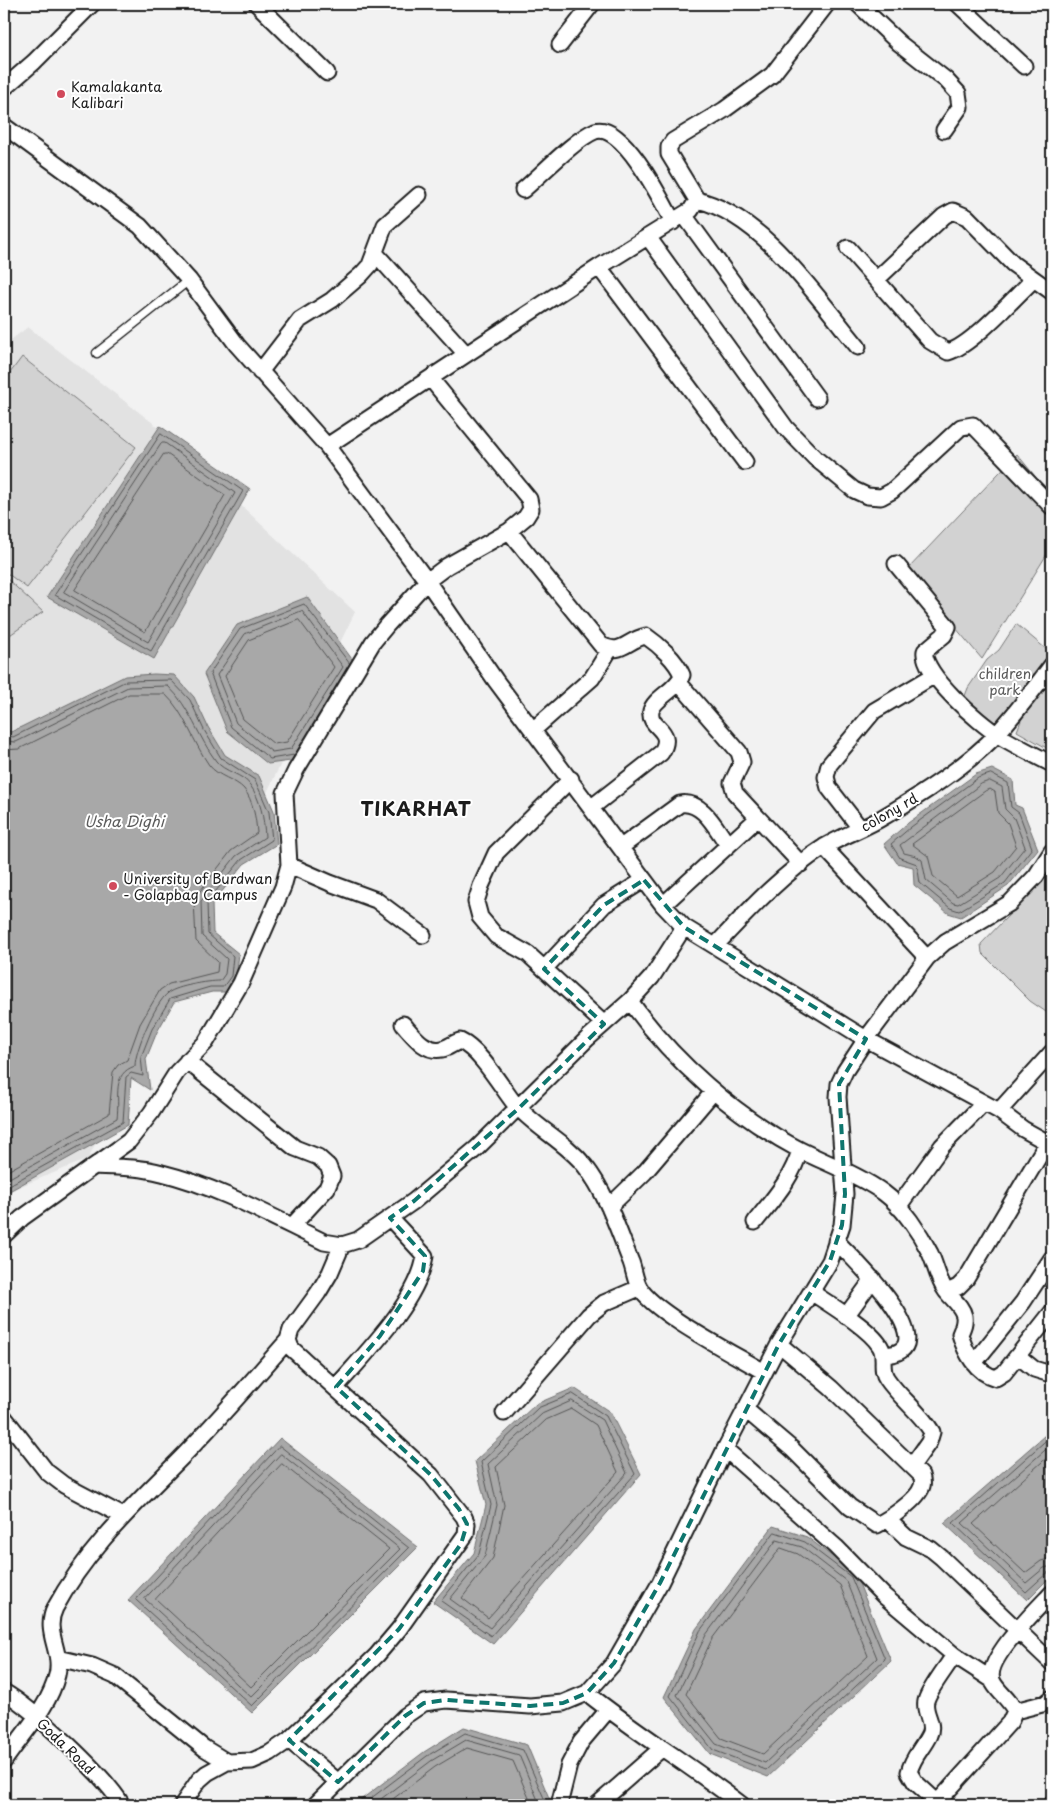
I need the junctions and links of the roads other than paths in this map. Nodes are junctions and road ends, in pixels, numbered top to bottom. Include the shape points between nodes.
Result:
1 (92, 4) edge
2 (257, 4) edge
3 (592, 4) edge
4 (827, 4) edge
5 (858, 4) edge
6 (958, 4) edge
7 (560, 45) dead end
8 (1024, 66) dead end
9 (327, 73) dead end
10 (4, 88) edge
11 (4, 126) edge
12 (944, 130) dead end
13 (523, 190) dead end
14 (419, 195) dead end
15 (697, 200) junction
16 (678, 219) junction
17 (648, 237) junction
18 (848, 248) dead end
19 (375, 253) junction
20 (599, 267) junction
21 (189, 280) junction
22 (876, 280) junction
23 (1033, 280) junction
24 (1052, 292) edge
25 (858, 347) dead end
26 (97, 353) dead end
27 (466, 354) junction
28 (260, 372) junction
29 (431, 379) junction
30 (817, 398) dead end
31 (327, 446) junction
32 (744, 462) dead end
33 (1052, 507) edge
34 (509, 531) junction
35 (896, 564) dead end
36 (428, 581) junction
37 (610, 649) junction
38 (1052, 664) edge
39 (933, 676) junction
40 (679, 683) junction
41 (533, 730) junction
42 (996, 734) junction
43 (1052, 764) edge
44 (571, 779) junction
45 (592, 807) junction
46 (758, 818) junction
47 (860, 828) junction
48 (728, 846) junction
49 (621, 847) junction
50 (824, 847) junction
51 (1052, 852) edge
52 (801, 864) junction
53 (289, 865) junction
54 (644, 880) junction
55 (663, 905) junction
56 (684, 926) junction
57 (423, 935) dead end
58 (715, 946) junction
59 (927, 958) junction
60 (544, 969) junction
61 (630, 1002) junction
62 (403, 1024) dead end
63 (604, 1024) junction
64 (866, 1039) junction
65 (1052, 1052) edge
66 (187, 1061) junction
67 (714, 1090) junction
68 (984, 1103) junction
69 (519, 1108) junction
70 (999, 1111) junction
71 (1049, 1144) edge
72 (800, 1150) junction
73 (94, 1166) junction
74 (842, 1170) junction
75 (609, 1206) junction
76 (898, 1207) junction
77 (390, 1218) junction
78 (755, 1222) dead end
79 (292, 1226) junction
80 (4, 1236) edge
81 (836, 1241) junction
82 (342, 1245) junction
83 (1052, 1258) edge
84 (874, 1279) junction
85 (639, 1288) junction
86 (811, 1292) junction
87 (947, 1292) junction
88 (1052, 1312) edge
89 (846, 1316) junction
90 (288, 1340) junction
91 (778, 1344) junction
92 (883, 1355) junction
93 (1018, 1356) junction
94 (974, 1364) junction
95 (1052, 1369) edge
96 (764, 1372) junction
97 (336, 1387) junction
98 (745, 1409) junction
99 (504, 1413) dead end
100 (4, 1417) edge
101 (725, 1449) junction
102 (912, 1466) junction
103 (123, 1516) junction
104 (888, 1520) junction
105 (1052, 1593) edge
106 (1018, 1630) junction
107 (954, 1655) junction
108 (58, 1658) junction
109 (1052, 1663) edge
110 (992, 1679) junction
111 (4, 1692) edge
112 (587, 1692) junction
113 (1050, 1703) edge
114 (608, 1710) junction
115 (1015, 1711) junction
116 (37, 1718) junction
117 (289, 1740) junction
118 (661, 1750) junction
119 (4, 1761) edge
120 (227, 1762) junction
121 (338, 1782) junction
122 (936, 1804) edge
123 (122, 1805) edge
124 (182, 1805) edge
125 (315, 1805) edge
126 (559, 1805) edge
127 (597, 1805) edge
128 (742, 1805) edge

1 - 10 street
2 - 9 street
3 - 7 street
4 - 15 street via 772,75 673,141 669,147 669,154
5 - 12 street via 958,93 960,107
6 - 8 street
11 - 21 street via 140,226
13 - 16 street via 581,140 604,130 613,134 636,161
14 - 19 street via 386,225
15 - 16 street via 696,206
15 - 25 street via 727,212 766,241
16 - 17 street
16 - 30 street
17 - 20 street
17 - 33 street via 786,428 815,458 854,490 867,496 881,497 892,492 961,427 967,425 978,429
18 - 22 street
19 - 27 street
19 - 28 street via 370,265 345,290 300,320
20 - 27 street
20 - 32 street
21 - 26 lane
21 - 28 street via 236,345
22 - 23 street via 953,211 966,218
22 - 23 street via 930,341 948,352 957,350 970,339
23 - 24 street
27 - 29 street
28 - 31 street
29 - 31 street
29 - 34 street via 529,499 531,509 526,517
31 - 36 street
34 - 36 street via 447,566
34 - 37 street via 601,645
35 - 39 street via 948,627 944,635 925,651
36 - 41 street
36 - 53 street via 373,642 296,770 285,793
37 - 40 street via 619,650 646,636 679,668 682,675
37 - 41 street via 592,678
38 - 42 street, colony rd
39 - 42 street
39 - 47 street via 874,712 829,766 826,777 829,788
40 - 45 street via 651,711 652,718 666,736 666,745 661,753
40 - 46 street via 739,752 742,762 732,783 735,793
41 - 44 street
42 - 43 street
42 - 47 street, colony rd via 916,797
44 - 45 street
44 - 60 street via 496,853 476,902 480,917 496,936 528,954
45 - 49 street
46 - 48 street
46 - 52 street
47 - 50 street, colony rd
48 - 49 street via 700,807 689,802 680,804
48 - 55 street
49 - 54 street
50 - 52 street, colony rd
50 - 59 street
51 - 59 street via 1036,876 1010,903 945,942
52 - 58 street, colony rd via 749,910
53 - 57 street via 376,900
53 - 66 street via 283,887 241,983 206,1042
54 - 55 street
54 - 60 street via 604,905
55 - 56 street
56 - 58 street
56 - 61 street via 652,977
58 - 64 street
59 - 64 street
60 - 63 street
61 - 63 street
61 - 67 street via 655,1033
62 - 69 street via 421,1043 433,1050 460,1041 476,1051
63 - 69 street
64 - 68 street
64 - 74 street via 839,1084
65 - 70 street
66 - 73 street via 129,1141
66 - 79 street via 289,1144 318,1157 328,1166 332,1176 327,1188
67 - 72 street via 766,1130
67 - 75 street via 645,1172
68 - 70 street
68 - 76 street via 942,1146
69 - 75 street via 565,1145 585,1167
69 - 77 street via 414,1201
70 - 71 street
71 - 87 street via 966,1279
72 - 74 street
72 - 78 street via 787,1181
73 - 79 street via 162,1172 198,1184
73 - 80 street via 22,1218
74 - 76 street via 885,1194
74 - 81 street via 845,1194 842,1225
75 - 85 street
76 - 87 street via 930,1253
77 - 82 street via 358,1240
77 - 97 street via 425,1256 423,1271 380,1336
79 - 82 street via 324,1242
81 - 84 street
81 - 86 street via 830,1261
82 - 90 street via 330,1273 291,1330
83 - 94 street via 1023,1302
84 - 89 street
84 - 92 street via 905,1323 908,1337 902,1348 892,1355
85 - 96 street via 661,1308 701,1335
85 - 99 street via 604,1303 588,1315
86 - 89 street
86 - 91 street
87 - 94 street via 964,1313 960,1334
88 - 93 street
89 - 92 street via 870,1335 881,1347
90 - 97 street via 291,1348
90 - 103 street via 214,1424
91 - 96 street
91 - 102 street via 831,1388
92 - 102 street via 881,1367 887,1379 932,1432
93 - 94 street via 1004,1374 996,1378 987,1376
93 - 95 street via 1034,1369 1046,1373
96 - 98 street
97 - 117 street via 430,1475 459,1509 466,1529 461,1544 400,1629 377,1656
98 - 101 street
98 - 104 street via 866,1520 877,1525
100 - 103 street via 47,1472
101 - 107 street via 836,1547 884,1596
101 - 112 street via 660,1583 614,1663
102 - 104 street via 921,1475 922,1486 916,1496
103 - 108 street via 72,1580 54,1611 50,1630
104 - 106 street via 906,1537 942,1558
105 - 106 street
106 - 109 street
106 - 110 street via 993,1667
107 - 110 street
107 - 122 street via 926,1701 930,1734 912,1759 909,1772
108 - 116 street via 57,1675
108 - 120 street via 92,1666 115,1676 204,1748
110 - 115 street
111 - 116 street, Goda Road
112 - 114 street
112 - 121 street via 563,1703 530,1706 446,1700 424,1703 405,1716
113 - 115 street
114 - 118 street
114 - 126 street via 582,1742 569,1765
115 - 122 street via 1010,1722
116 - 119 street
116 - 123 street, Goda Road via 116,1795
117 - 120 street via 270,1754 252,1761
117 - 121 street
118 - 127 street
118 - 128 street via 698,1772
120 - 124 street via 199,1780
121 - 125 street

